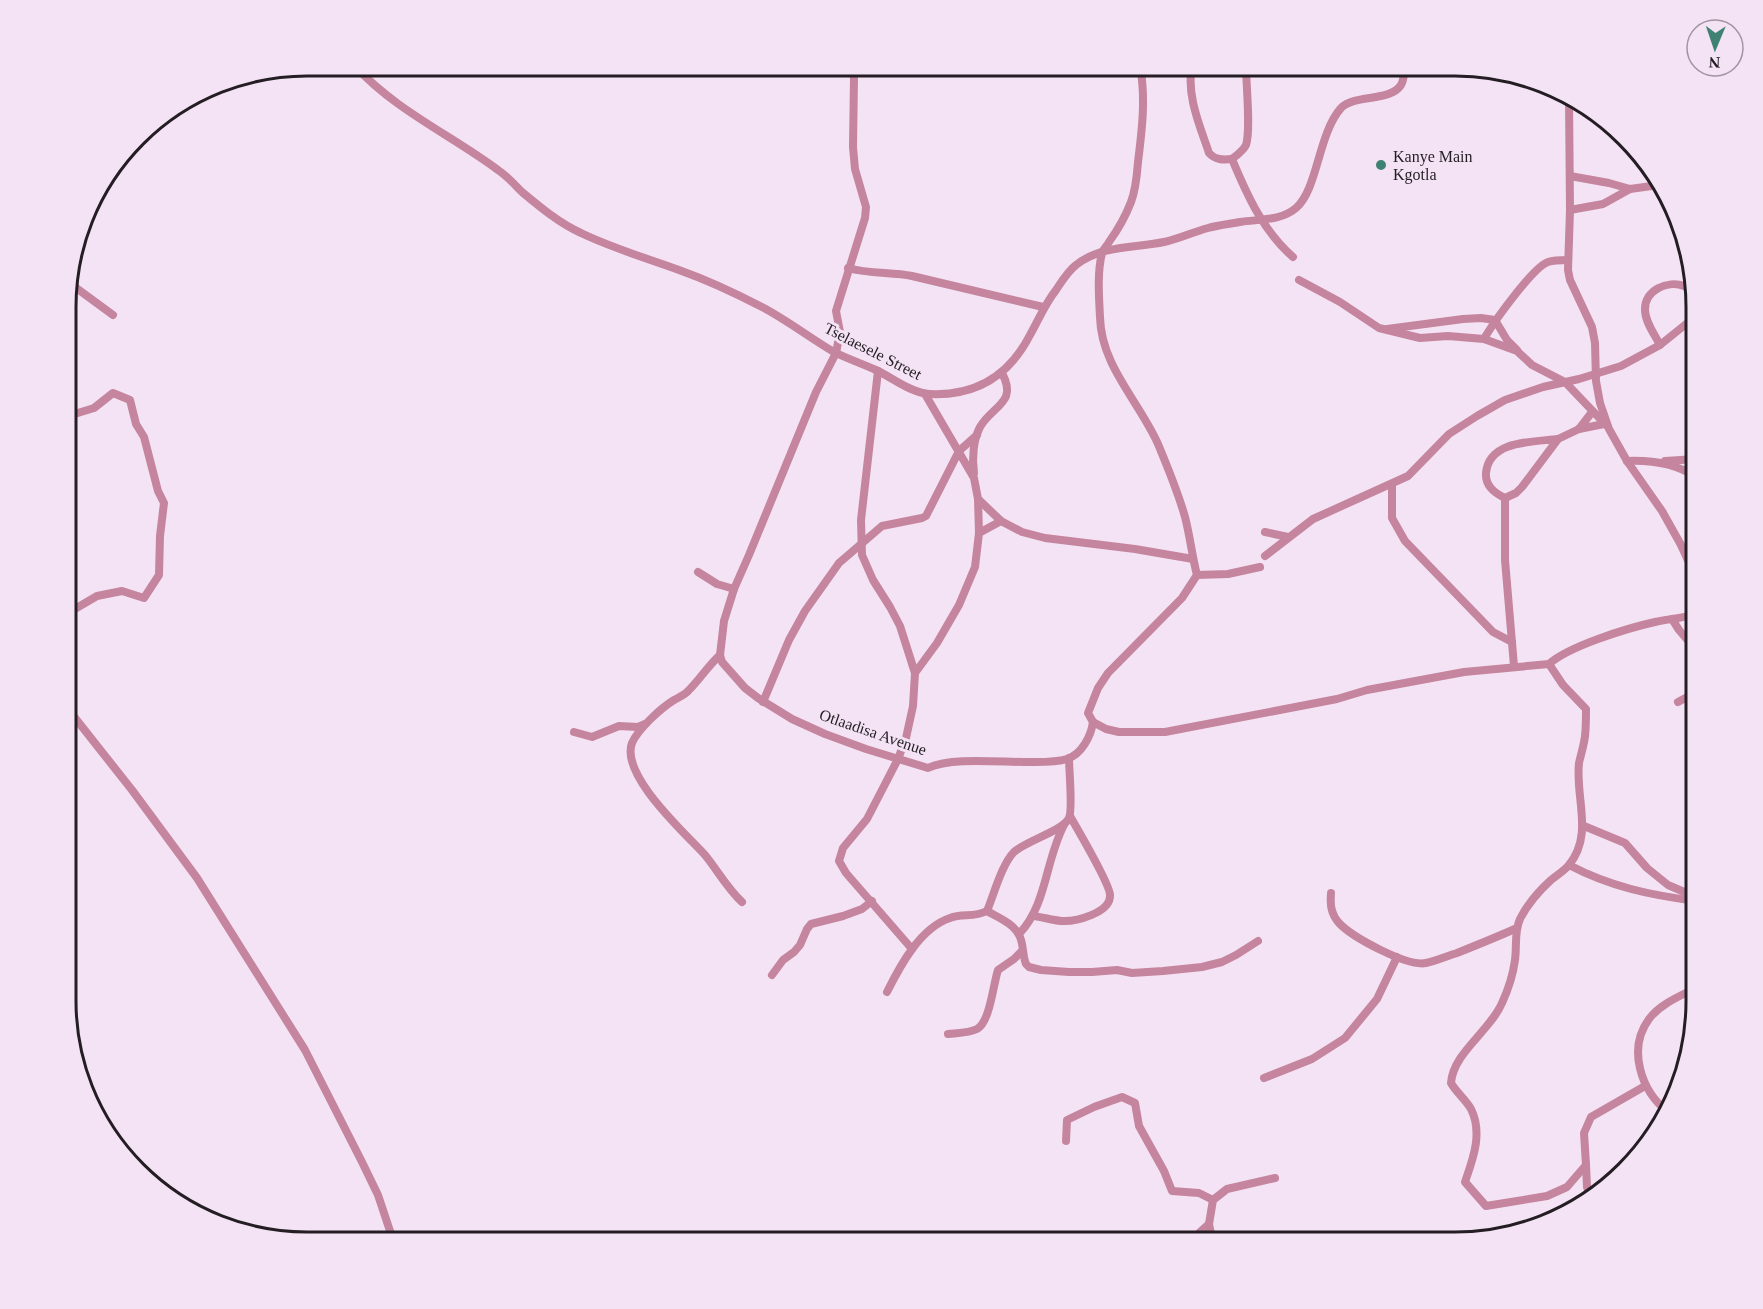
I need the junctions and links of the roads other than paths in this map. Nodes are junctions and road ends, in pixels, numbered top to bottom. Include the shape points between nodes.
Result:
1 (366, 76) edge
2 (854, 76) edge
3 (1141, 76) edge
4 (1192, 76) edge
5 (1246, 76) edge
6 (1404, 76) edge
7 (1569, 106) edge
8 (1232, 159) junction
9 (1570, 176) junction
10 (1652, 186) edge
11 (1630, 189) junction
12 (1570, 210) junction
13 (1261, 218) junction
14 (1102, 251) junction
15 (1293, 257) dead end
16 (1568, 260) junction
17 (848, 268) junction
18 (1299, 280) dead end
19 (1686, 288) edge
20 (77, 289) edge
21 (1043, 307) junction
22 (112, 315) dead end
23 (1495, 320) junction
24 (1447, 321) junction
25 (1686, 324) edge
26 (1385, 330) junction
27 (1448, 336) junction
28 (1484, 339) junction
29 (1660, 345) junction
30 (1517, 351) junction
31 (836, 353) junction
32 (878, 371) junction
33 (1002, 373) junction
34 (1596, 374) junction
35 (1565, 382) junction
36 (925, 394) junction
37 (1592, 412) junction
38 (76, 414) edge
39 (1607, 427) junction
40 (1579, 429) junction
41 (977, 435) junction
42 (1558, 439) junction
43 (959, 451) junction
44 (1686, 460) edge
45 (1627, 461) junction
46 (1659, 462) junction
47 (1686, 472) edge
48 (974, 478) junction
49 (1392, 484) junction
50 (1505, 498) junction
51 (978, 499) junction
52 (1001, 521) junction
53 (979, 532) junction
54 (1265, 532) dead end
55 (1288, 537) junction
56 (861, 544) junction
57 (1265, 556) dead end
58 (1686, 556) edge
59 (1193, 559) junction
60 (1260, 567) dead end
61 (698, 572) dead end
62 (1197, 575) junction
63 (734, 589) junction
64 (76, 608) edge
65 (1686, 617) edge
66 (1672, 619) junction
67 (1686, 638) edge
68 (1512, 642) junction
69 (720, 656) junction
70 (1549, 664) junction
71 (1514, 666) junction
72 (915, 673) junction
73 (1686, 698) edge
74 (763, 702) junction
75 (1678, 702) dead end
76 (76, 719) edge
77 (1093, 722) junction
78 (648, 723) junction
79 (574, 732) dead end
80 (1069, 758) junction
81 (898, 759) junction
82 (1070, 816) junction
83 (1064, 825) junction
84 (1584, 826) junction
85 (1569, 865) junction
86 (1331, 893) dead end
87 (1686, 894) edge
88 (1686, 898) edge
89 (872, 901) junction
90 (742, 902) dead end
91 (987, 911) junction
92 (1033, 916) junction
93 (1517, 928) junction
94 (1019, 934) junction
95 (1258, 941) dead end
96 (912, 949) junction
97 (1022, 951) junction
98 (1397, 957) junction
99 (772, 975) dead end
100 (887, 992) dead end
101 (1686, 993) edge
102 (948, 1034) dead end
103 (1264, 1078) dead end
104 (1645, 1086) junction
105 (1661, 1107) edge
106 (1066, 1141) dead end
107 (1586, 1165) junction
108 (1275, 1178) dead end
109 (1588, 1191) edge
110 (1214, 1200) junction
111 (1209, 1224) junction
112 (389, 1232) edge
113 (1200, 1232) edge
114 (1211, 1232) edge

1 - 31 street, Tselaesele Street via 578,232 741,295
2 - 17 street via 855,169 866,207
3 - 14 street via 1144,96 1135,192
4 - 8 street via 1194,107 1209,153 1220,159
5 - 8 street via 1245,146
6 - 13 street, Tselaesele Street via 1396,90 1342,106 1330,125 1304,200 1278,218
7 - 9 street
8 - 13 street
9 - 11 street
9 - 12 street
10 - 11 street
11 - 12 street via 1603,204
12 - 16 street
13 - 14 street, Tselaesele Street via 1208,228 1165,242
13 - 15 street
14 - 21 street, Tselaesele Street via 1072,268
14 - 59 street via 1102,338 1116,372 1157,442 1184,516
16 - 23 street via 1542,266
16 - 34 street via 1570,280 1592,327
17 - 21 street via 912,276
17 - 31 street via 836,311 840,332
18 - 26 street
19 - 29 street via 1662,286 1646,302 1649,324
20 - 22 street
21 - 33 street, Tselaesele Street via 1017,357
23 - 24 street
23 - 28 street
23 - 30 street
24 - 26 street
24 - 27 street
25 - 29 street
26 - 27 street via 1420,338
27 - 28 street
28 - 30 street
29 - 34 street via 1621,366
30 - 35 street via 1532,365
31 - 32 street, Tselaesele Street
31 - 63 street
32 - 36 street, Tselaesele Street
32 - 56 street
33 - 36 street, Tselaesele Street via 956,393
33 - 41 street via 1008,393
34 - 35 street
34 - 39 street
35 - 37 street
35 - 49 street via 1505,400 1477,416 1449,435 1408,476
36 - 43 street
37 - 39 street
37 - 40 street
38 - 64 street via 94,408 113,393 130,400 164,503 159,575 144,598 122,591 97,596
39 - 40 street
39 - 45 street
40 - 42 street
41 - 43 street
41 - 48 street
42 - 50 street via 1522,488
42 - 50 street via 1506,447 1495,453 1486,482
43 - 48 street
43 - 56 street via 926,516 882,526
44 - 46 street
45 - 46 street
45 - 58 street via 1662,511
46 - 47 street
48 - 51 street
49 - 55 street via 1324,513
49 - 68 street via 1392,518 1405,541 1493,632
50 - 68 street via 1504,560
51 - 52 street
51 - 53 street
52 - 53 street
52 - 59 street via 1045,538
53 - 72 street via 975,567 959,604
54 - 55 street
55 - 57 street
56 - 72 street via 873,580 900,626
56 - 74 street via 839,563 805,611
59 - 62 street
60 - 62 street
61 - 63 street
62 - 77 street via 1182,598 1098,688 1088,713
63 - 69 street via 724,621
65 - 66 street
66 - 67 street
66 - 70 street via 1594,641 1558,656
68 - 71 street
69 - 74 street, Otlaadisa Avenue via 745,688
69 - 78 street via 688,691
70 - 71 street
70 - 84 street via 1586,709 1579,764
71 - 77 street via 1367,690 1329,701 1165,732 1119,732
72 - 81 street via 913,706
73 - 75 street
74 - 81 street, Otlaadisa Avenue via 825,734
76 - 112 street via 197,878 305,1050 378,1196
77 - 80 street via 1087,740
78 - 79 street via 619,726 592,737
78 - 90 street via 632,743 634,769
80 - 81 street, Otlaadisa Avenue via 1053,762 937,763 928,768
80 - 82 street
81 - 89 street via 867,819 840,855 841,866
82 - 83 street
82 - 92 street via 1107,883 1109,900 1101,910 1080,919 1060,921
83 - 91 street via 1014,852
83 - 92 street
84 - 85 street
84 - 87 street via 1625,843 1647,868
85 - 88 street via 1646,894
85 - 93 street via 1536,897
86 - 98 street via 1330,905 1339,923
89 - 96 street
89 - 99 street via 862,909 812,924 795,952
91 - 94 street
91 - 96 street via 937,924
92 - 94 street
93 - 98 street via 1426,963
93 - 107 street via 1513,970 1501,1005 1451,1074 1451,1083 1471,1109 1477,1131 1476,1153 1465,1182 1486,1206 1547,1196 1567,1187
94 - 97 street
95 - 97 street via 1236,956 1202,967 1132,974 1117,970 1041,970 1029,967
96 - 100 street
97 - 102 street via 998,970 983,1023 976,1029
98 - 103 street via 1377,999 1345,1038 1312,1059
101 - 104 street via 1661,1007 1643,1030 1639,1060
104 - 105 street
104 - 107 street via 1591,1117 1584,1133
106 - 110 street via 1067,1120 1122,1097 1135,1103 1139,1126 1172,1191 1199,1193
107 - 109 street
108 - 110 street via 1227,1189
110 - 111 street
111 - 113 street
111 - 114 street

